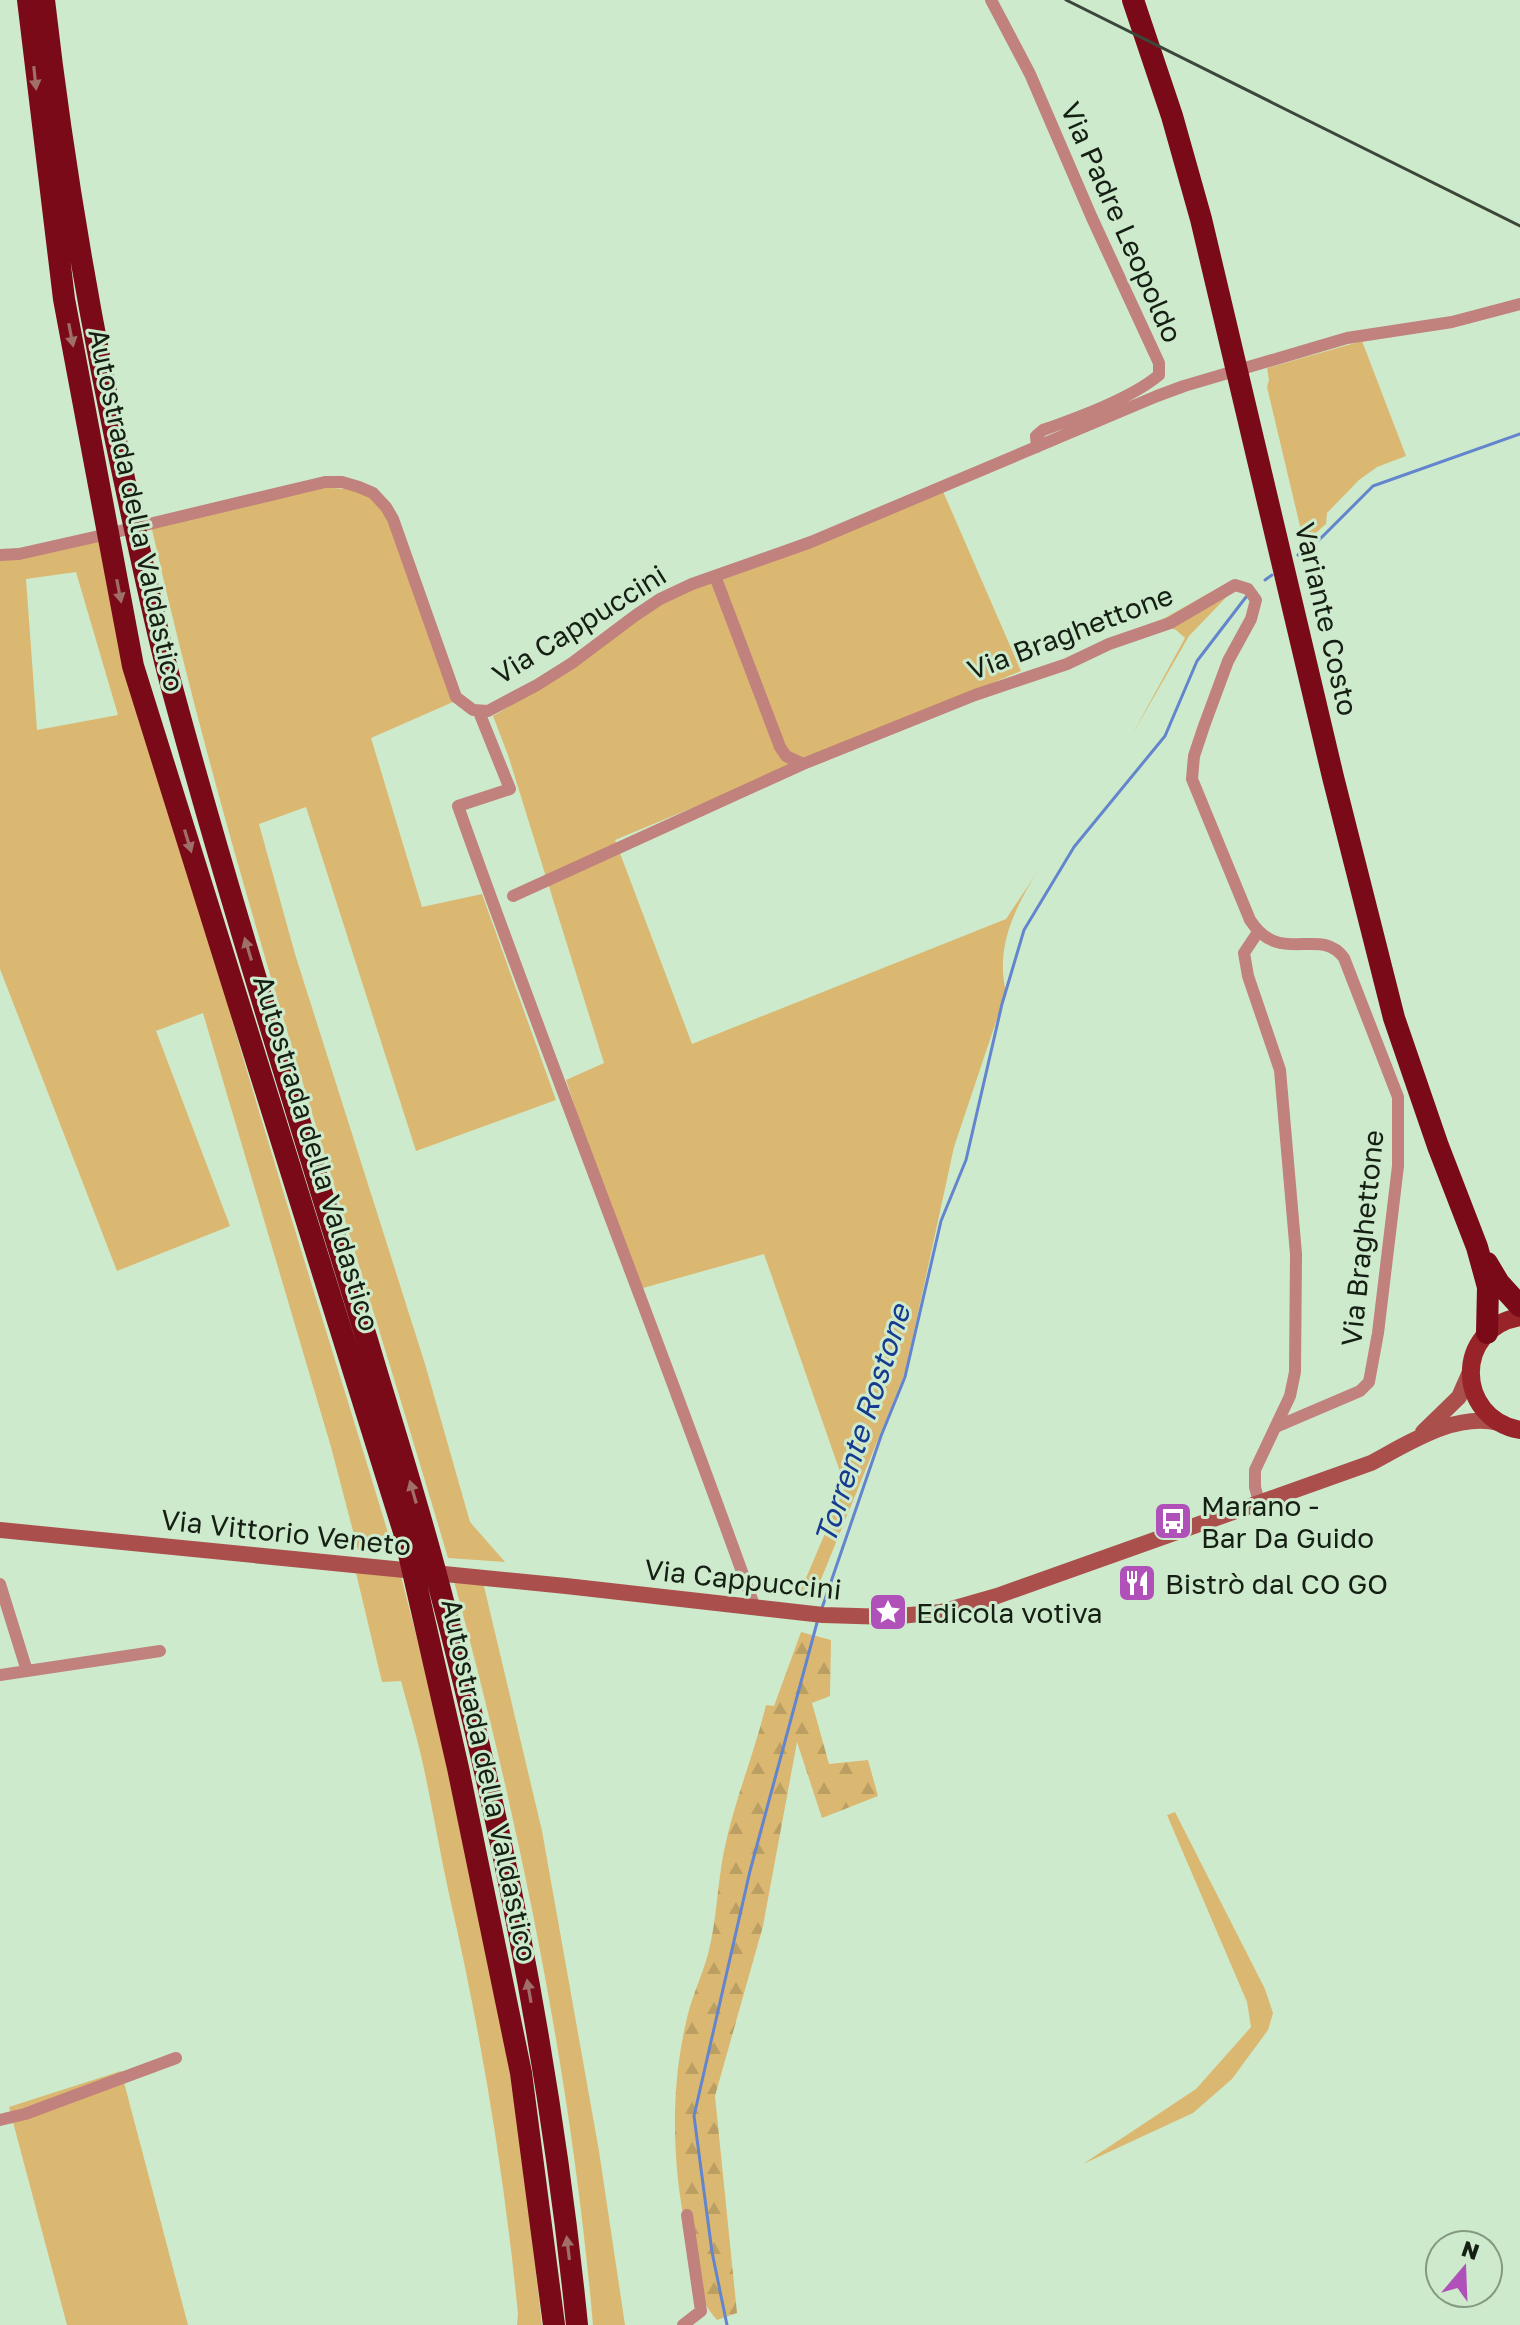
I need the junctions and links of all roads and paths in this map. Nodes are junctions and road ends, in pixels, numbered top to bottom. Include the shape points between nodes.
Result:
1 (28, 0) edge
2 (44, 0) edge
3 (991, 0) edge
4 (1133, 0) edge
5 (1520, 304) edge
6 (1037, 447) junction
7 (0, 555) edge
8 (715, 576) junction
9 (479, 712) junction
10 (803, 764) junction
11 (513, 896) dead end
12 (1258, 932) junction
13 (1477, 1247) junction
14 (1520, 1306) edge
15 (1520, 1317) edge
16 (1487, 1333) junction
17 (1470, 1372) junction
18 (1499, 1423) junction
19 (1278, 1426) junction
20 (1520, 1430) edge
21 (1413, 1442) junction
22 (1259, 1502) junction
23 (0, 1530) edge
24 (0, 1584) edge
25 (566, 1586) joint
26 (755, 1608) junction
27 (160, 1651) dead end
28 (27, 1671) junction
29 (0, 1675) edge
30 (176, 2058) dead end
31 (0, 2120) edge
32 (687, 2215) dead end
33 (554, 2325) edge
34 (577, 2325) edge
35 (683, 2325) edge

1 -> 33 highway, Autostrada della Valdastico via 64,299 133,666 404,1532 521,2073
34 -> 2 highway, Autostrada della Valdastico via 542,2064 487,1775 410,1483 166,665 86,291
3 - 6 street, Via Padre Leopoldo via 1030,74 1159,363 1159,375 1150,383 1043,430 1036,436
4 - 13 highway, Variante Costo via 1201,219 1394,1018
5 - 6 street, Via Padre Leopoldo via 1452,322 1347,338 1221,375
6 - 8 street, Via Padre Leopoldo via 811,542
7 - 9 street, Via Cappuccini via 342,482 373,493 393,519 456,697
8 - 9 street, Via Cappuccini via 660,599 537,685
8 - 10 street via 780,747
9 - 26 street via 510,789 458,806
10 - 11 street
10 - 12 street, Via Braghettone via 1170,623 1235,585 1248,589 1256,600 1251,619 1228,661 1204,726 1192,779
12 - 19 street, Via Braghettone via 1244,953 1280,1070 1296,1254 1295,1372
12 - 19 street, Via Braghettone via 1271,942 1337,948 1398,1097 1398,1166 1369,1382 1360,1391
13 - 14 highway
13 - 16 highway via 1488,1287
15 - 16 main road
16 - 17 main road
17 - 18 main road via 1477,1401
17 - 21 main road, Via Cappuccini via 1459,1397
18 - 20 main road
18 - 21 main road, Via Cappuccini via 1462,1422
19 - 22 street, Via Braghettone via 1255,1470
21 - 22 main road, Via Cappuccini via 1371,1463
22 - 26 main road, Via Cappuccini via 941,1612 889,1617
23 - 25 main road, Via Vittorio Veneto
24 - 28 street
25 - 26 main road, Via Cappuccini
27 - 28 street
28 - 29 street
30 - 31 street
32 - 35 street via 701,2311

